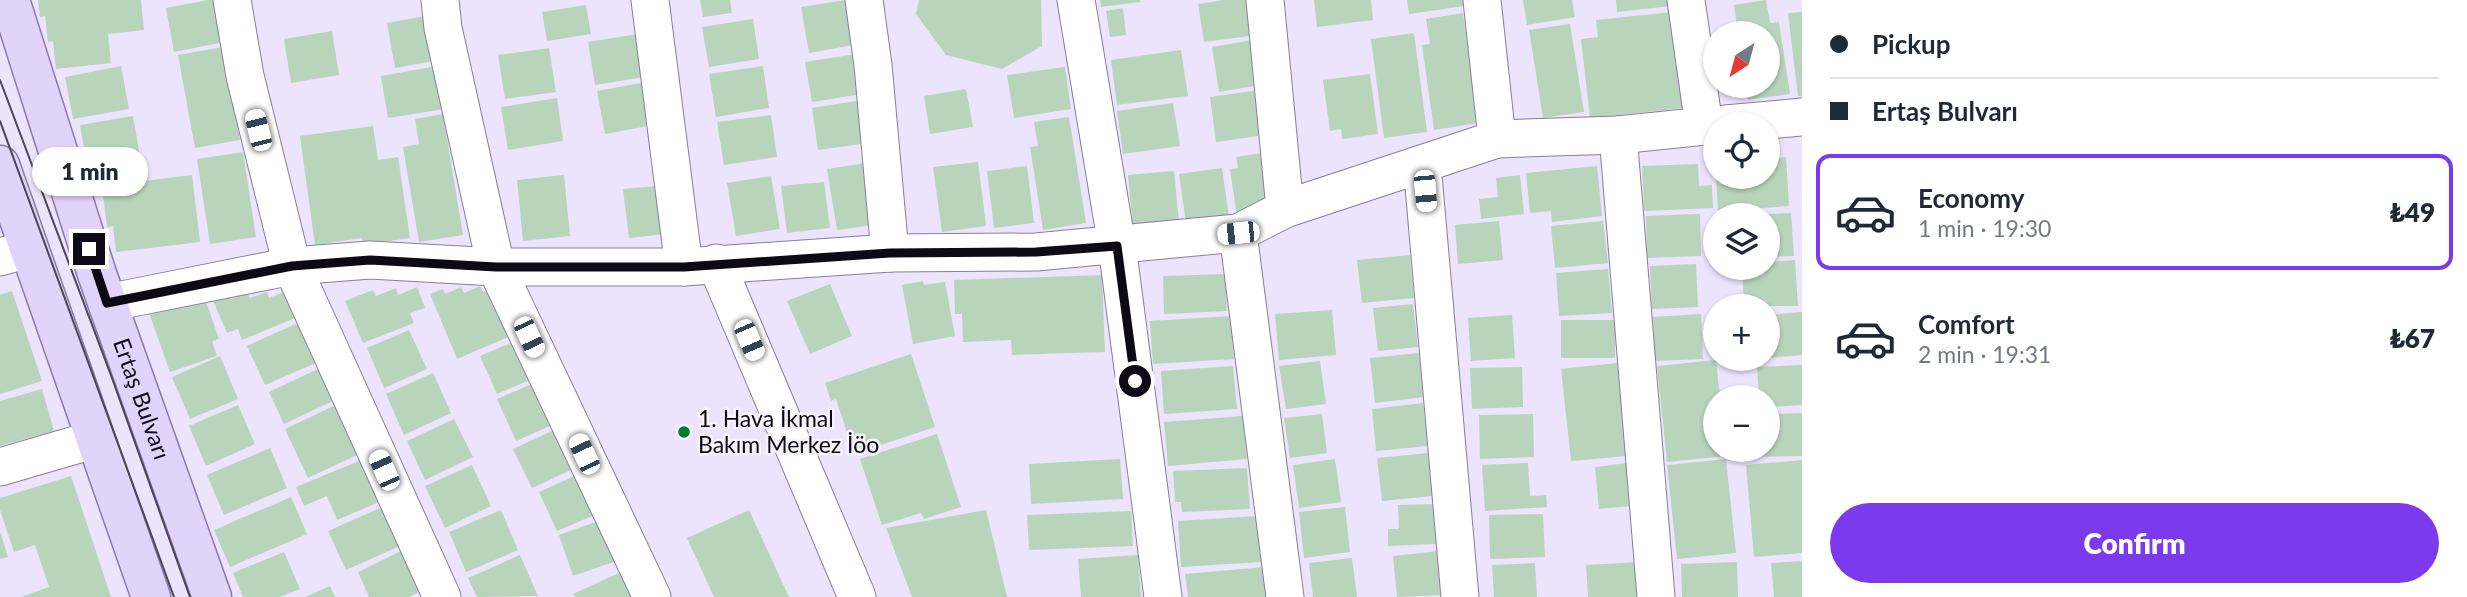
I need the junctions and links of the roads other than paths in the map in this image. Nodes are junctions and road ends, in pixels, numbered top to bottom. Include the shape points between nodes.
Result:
1 (10, 0) edge
2 (232, 0) edge
3 (440, 0) edge
4 (650, 0) edge
5 (864, 0) edge
6 (1076, 0) edge
7 (1265, 0) edge
8 (1482, 0) edge
9 (1686, 0) edge
10 (1712, 112) edge
11 (1802, 117) edge
12 (1780, 119) edge
13 (1703, 126) edge
14 (1618, 135) junction
15 (1497, 139) junction
16 (1422, 163) junction
17 (0, 165) edge
18 (1285, 209) junction
19 (1238, 233) junction
20 (1117, 246) junction
21 (15, 253) edge
22 (890, 253) junction
23 (700, 265) junction
24 (292, 266) junction
25 (496, 267) junction
26 (107, 303) junction
27 (96, 439) junction
28 (0, 467) edge
29 (151, 597) edge
30 (212, 597) edge
31 (442, 597) edge
32 (652, 597) edge
33 (858, 597) edge
34 (1163, 597) edge
35 (1285, 597) edge
36 (1460, 597) edge
37 (1656, 597) edge

1 - 26 main road, Ertaş Bulvarı
2 - 24 street via 244,76
3 - 25 street
4 - 23 street
5 - 22 street
6 - 20 street
7 - 18 street
8 - 15 street
9 - 10 street
11 - 12 street
13 - 14 street
14 - 15 street
14 - 37 street
15 - 16 street
16 - 18 street
16 - 36 street
17 - 21 main road
18 - 19 street
19 - 20 street
19 - 35 street
20 - 22 street via 1036,252
20 - 34 street
21 - 27 main road
22 - 23 street
23 - 25 street
23 - 33 street
24 - 25 street via 370,260
24 - 26 street
24 - 31 street
25 - 32 street
26 - 30 main road, Ertaş Bulvarı
27 - 28 street
27 - 29 main road

